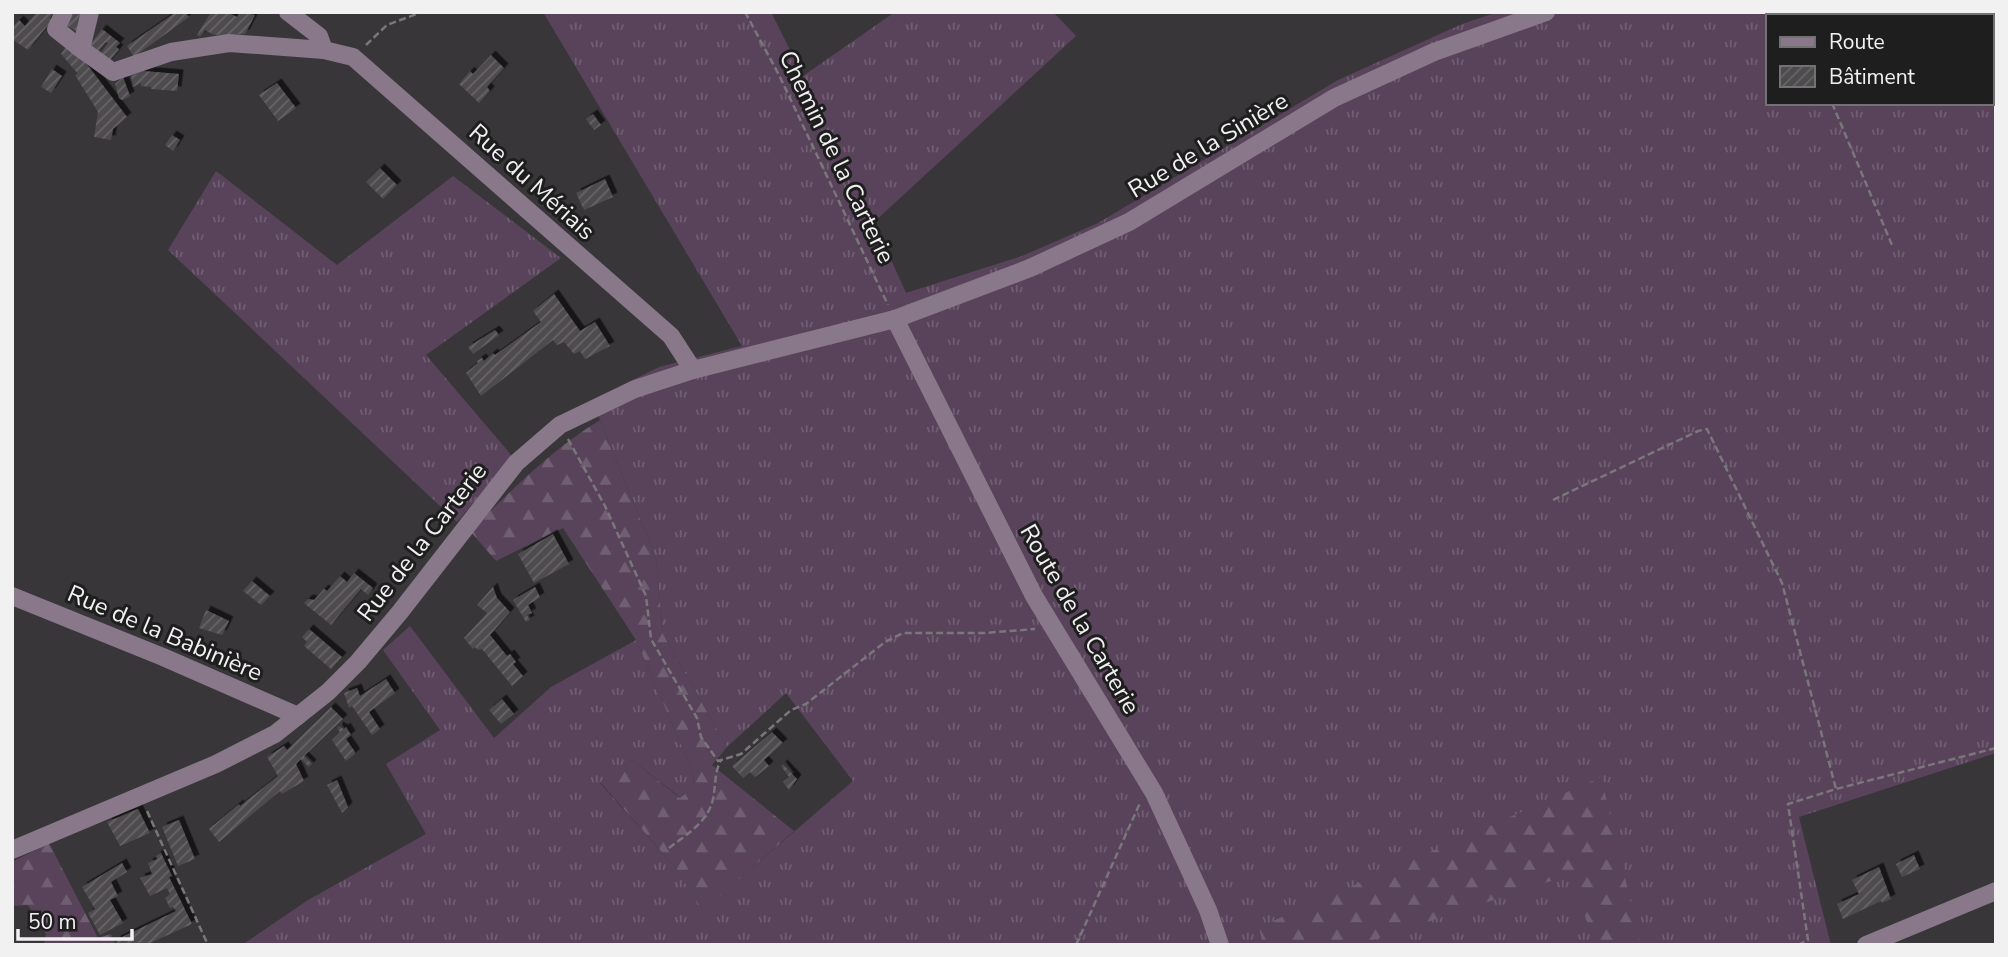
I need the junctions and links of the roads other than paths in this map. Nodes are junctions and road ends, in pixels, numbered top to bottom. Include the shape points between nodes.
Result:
1 (64, 12) edge
2 (90, 12) edge
3 (288, 12) edge
4 (1546, 12) edge
5 (81, 49) junction
6 (324, 50) junction
7 (895, 319) junction
8 (693, 370) junction
9 (12, 596) edge
10 (298, 716) junction
11 (12, 850) edge
12 (1996, 891) edge
13 (1220, 945) edge
14 (1866, 945) edge

1 - 5 street, Rue du Mériais via 56,29
2 - 5 street
3 - 6 street via 319,36
4 - 7 street, Rue de la Sinière via 1434,52 1335,98 1129,222 1030,268
5 - 6 street, Rue du Mériais via 113,72 171,52 229,43
6 - 8 street, Rue du Mériais via 353,57 671,336
7 - 8 street, Rue de la Carterie
7 - 13 street, Route de la Carterie via 1055,633 1154,793
8 - 10 street, Rue de la Carterie via 635,389 560,425 516,463 358,662
9 - 10 street, Rue de la Babinière
10 - 11 street, Rue de la Carterie via 275,734 216,764
12 - 14 street

